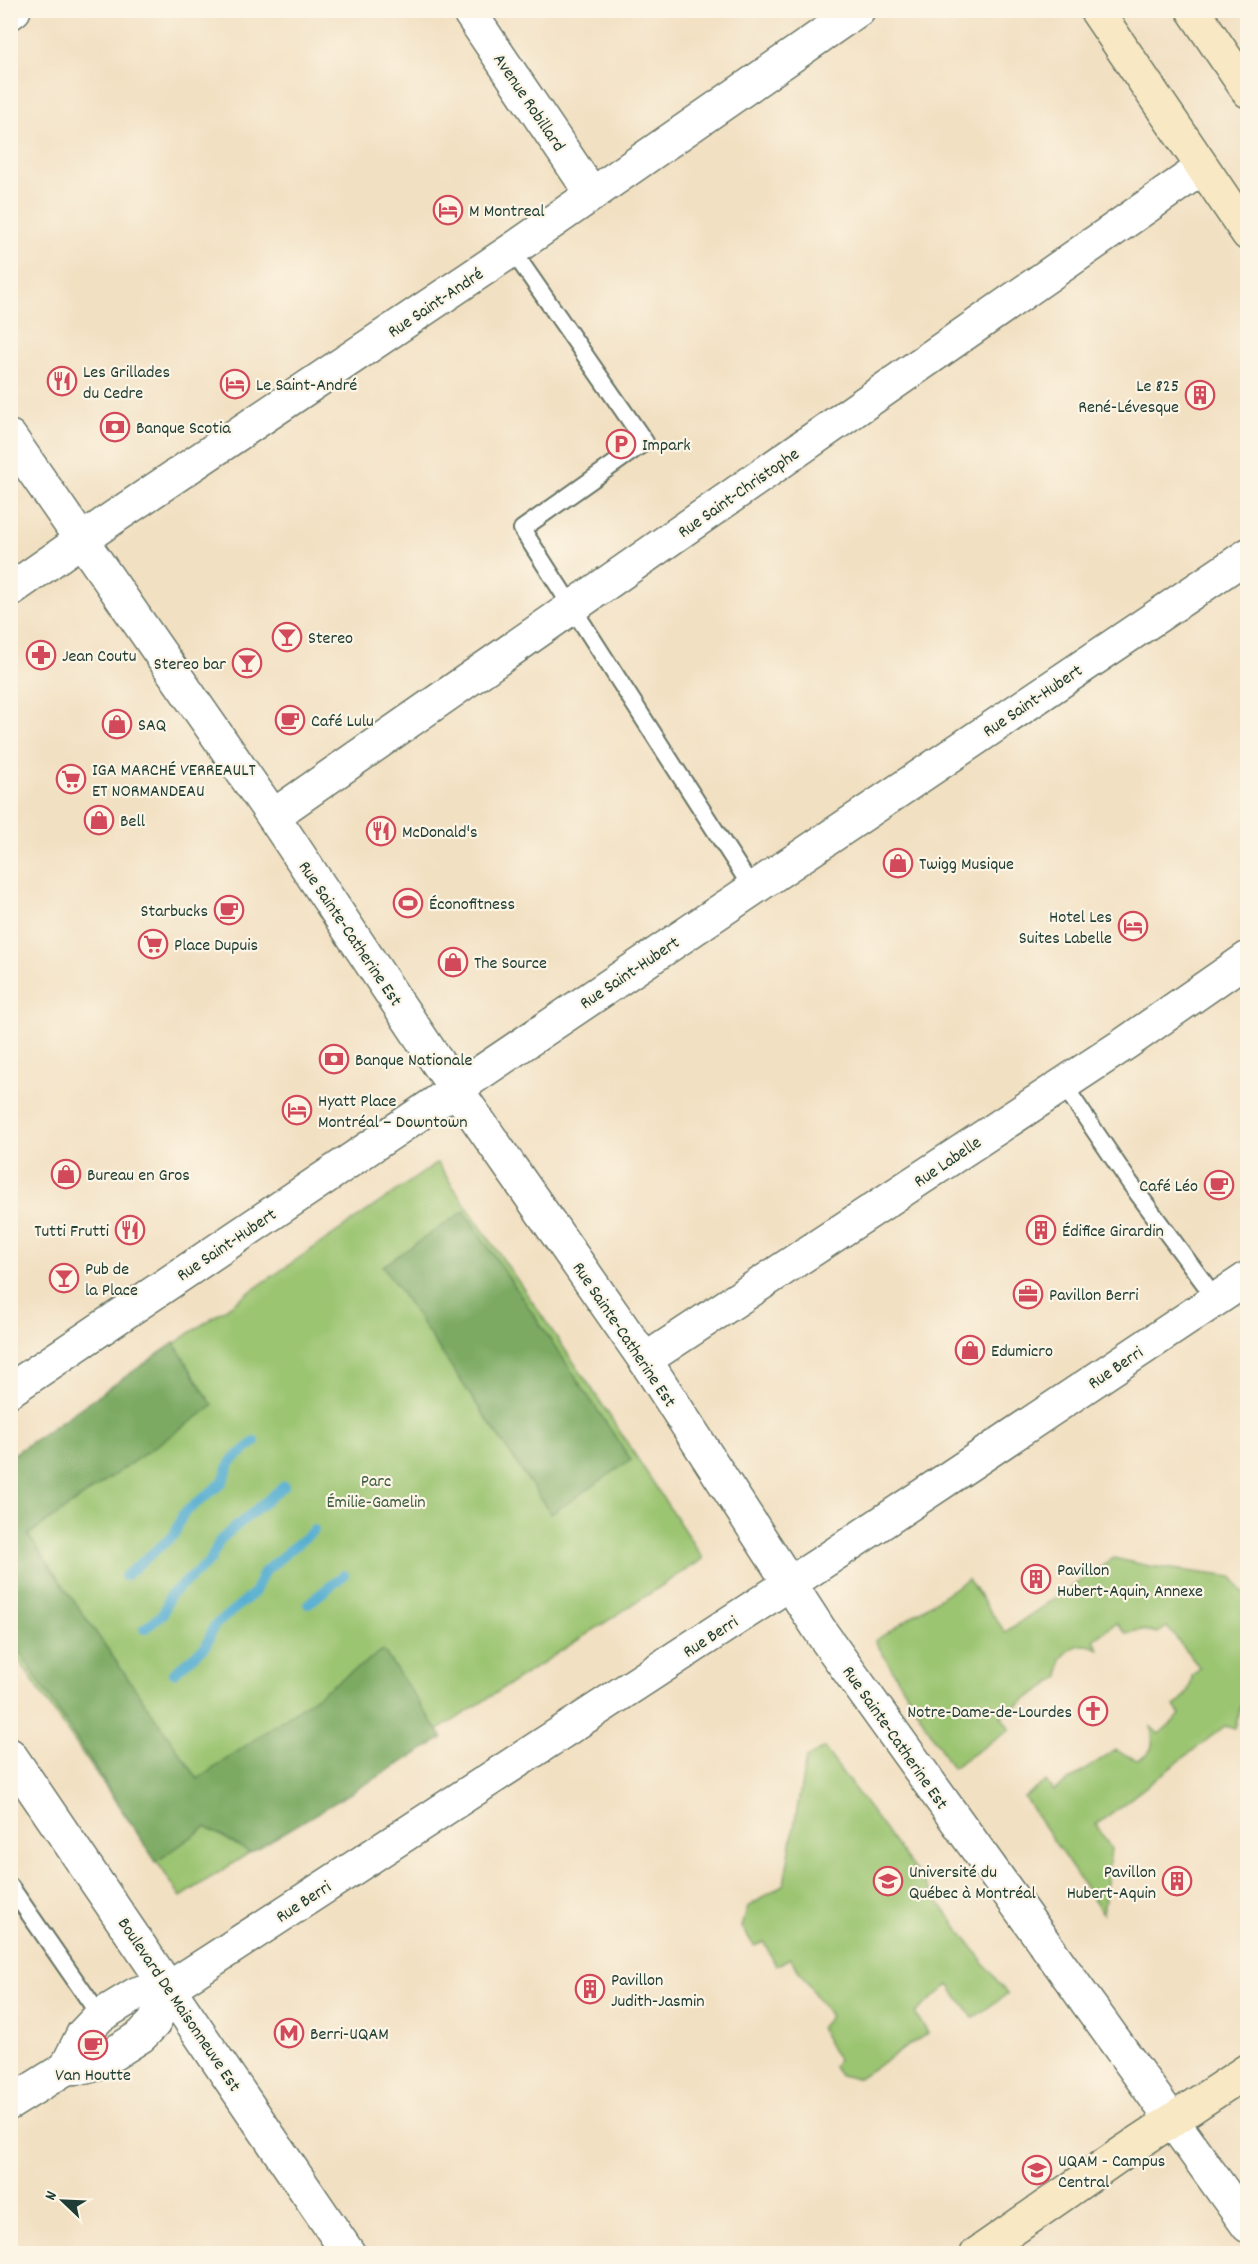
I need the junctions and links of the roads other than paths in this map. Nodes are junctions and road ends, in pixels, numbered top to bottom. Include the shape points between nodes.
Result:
1 (468, 10) edge
2 (858, 10) edge
3 (1096, 10) edge
4 (1193, 10) edge
5 (1248, 91) edge
6 (1202, 168) junction
7 (591, 194) junction
8 (1248, 234) edge
9 (512, 250) junction
10 (10, 437) edge
11 (81, 540) junction
12 (1248, 555) edge
13 (10, 590) edge
14 (572, 608) junction
15 (273, 816) junction
16 (752, 888) junction
17 (1248, 958) edge
18 (1063, 1084) junction
19 (457, 1088) junction
20 (1248, 1278) edge
21 (1216, 1299) junction
22 (645, 1360) junction
23 (10, 1390) edge
24 (789, 1584) junction
25 (10, 1755) edge
26 (10, 1886) edge
27 (169, 1988) junction
28 (100, 2016) junction
29 (66, 2068) junction
30 (1248, 2070) edge
31 (10, 2103) edge
32 (1171, 2121) junction
33 (1248, 2226) edge
34 (349, 2253) edge
35 (977, 2253) edge

1 - 7 street, Avenue Robillard
2 - 7 street, Rue Saint-André
3 - 6 main road
4 - 5 main road
6 - 8 main road
6 - 14 street, Rue Saint-Christophe
7 - 9 street, Rue Saint-André
9 - 11 street, Rue Saint-André
9 - 14 lane via 645,442 522,529
10 - 11 street, Rue Sainte-Catherine Est
11 - 13 street, Rue Saint-André
11 - 15 street, Rue Sainte-Catherine Est
12 - 16 street, Rue Saint-Hubert
14 - 15 street, Rue Saint-Christophe
14 - 16 lane
15 - 19 street, Rue Sainte-Catherine Est
16 - 19 street, Rue Saint-Hubert
17 - 18 street, Rue Labelle
18 - 21 lane
18 - 22 street, Rue Labelle
19 - 22 street, Rue Sainte-Catherine Est
19 - 23 street, Rue Saint-Hubert
20 - 21 street, Rue Berri
21 - 24 street, Rue Berri
22 - 24 street, Rue Sainte-Catherine Est
24 - 27 street, Rue Berri
24 - 32 street, Rue Sainte-Catherine Est
25 - 27 street, Boulevard De Maisonneuve Est
26 - 28 lane
27 - 28 street, Rue Berri via 136,1994
27 - 29 street via 154,2023 141,2036 97,2064
27 - 34 street, Boulevard De Maisonneuve Est
28 - 29 street, Rue Berri via 83,2034
29 - 31 street
30 - 32 main road
32 - 33 street, Rue Sainte-Catherine Est
32 - 35 main road

